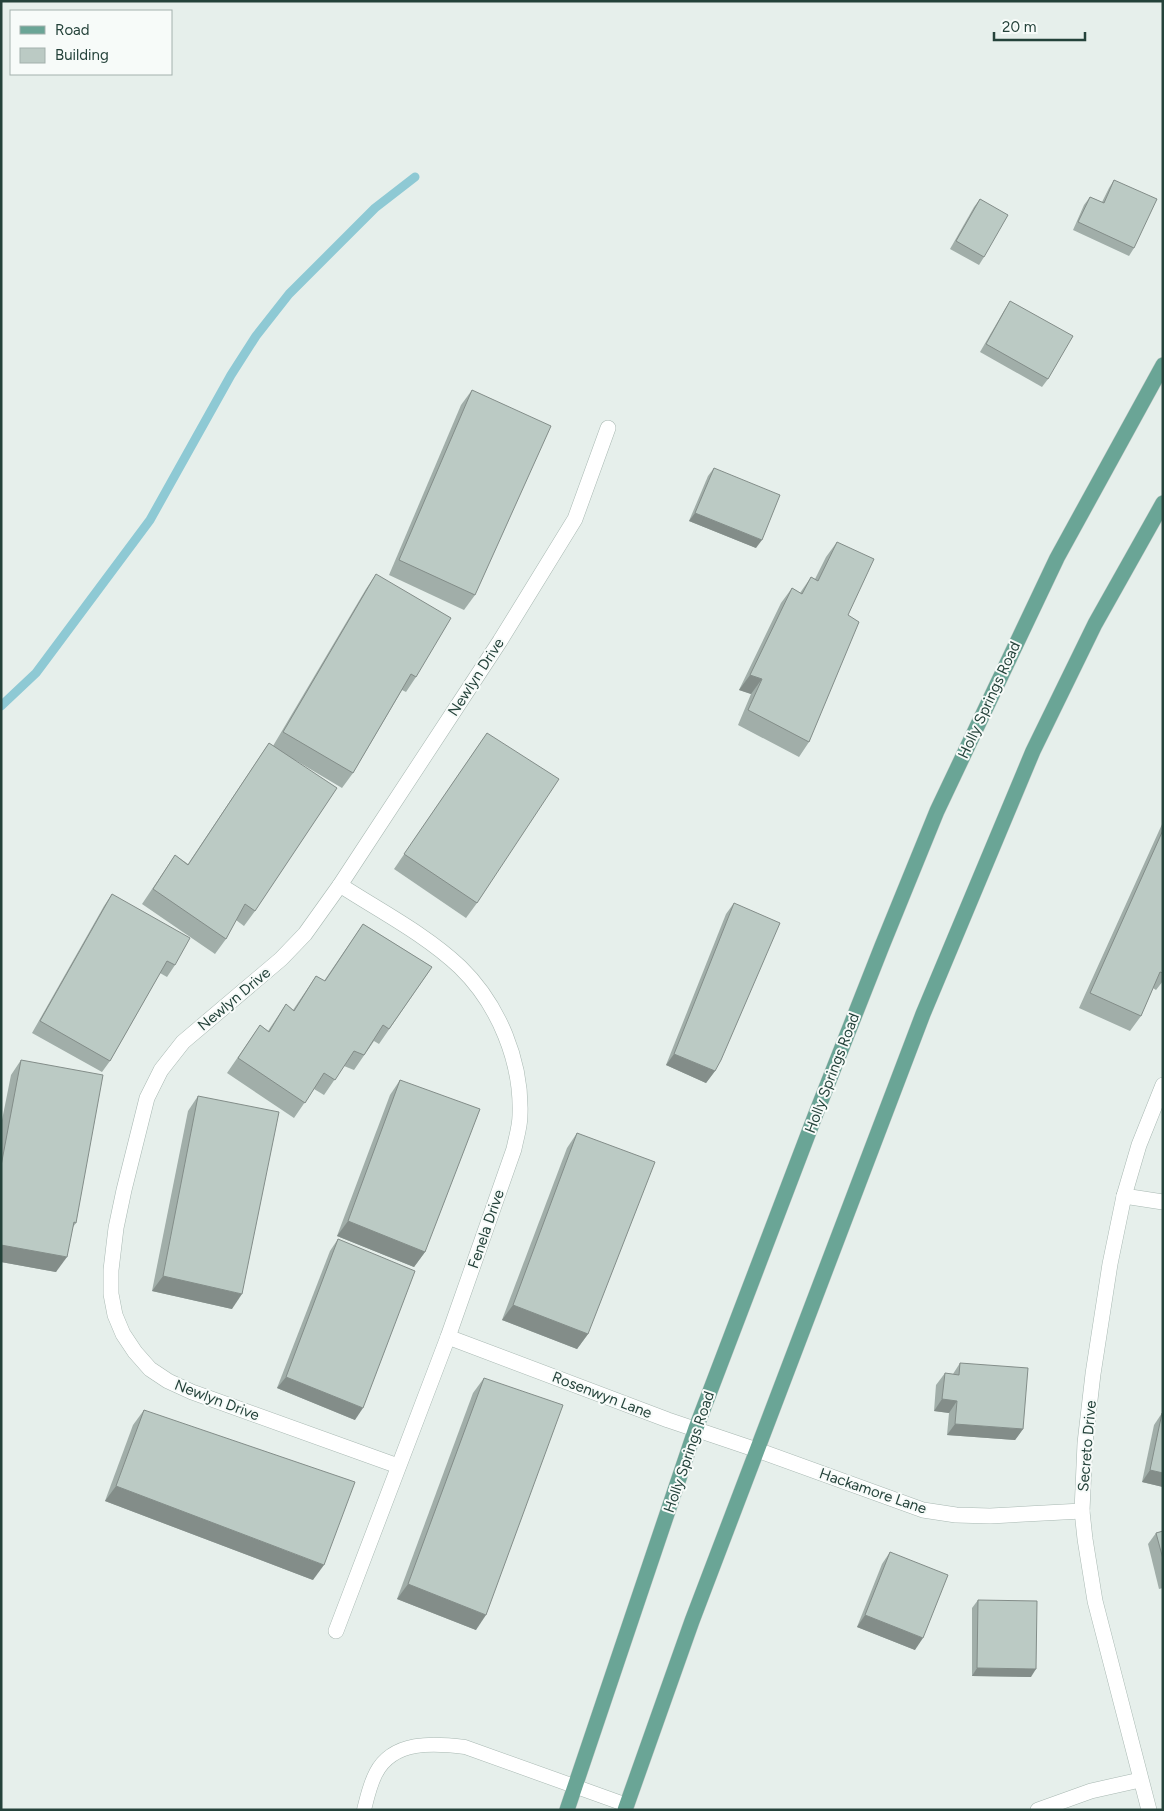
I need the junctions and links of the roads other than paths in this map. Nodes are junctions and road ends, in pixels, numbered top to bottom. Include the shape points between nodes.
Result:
1 (1163, 365) edge
2 (608, 428) dead end
3 (1163, 503) edge
4 (340, 885) junction
5 (1163, 1085) edge
6 (1124, 1196) junction
7 (1163, 1202) edge
8 (448, 1337) junction
9 (696, 1428) junction
10 (757, 1450) junction
11 (398, 1466) junction
12 (1082, 1511) junction
13 (336, 1631) dead end
14 (1140, 1780) junction
15 (575, 1786) junction
16 (626, 1807) edge
17 (364, 1810) edge
18 (567, 1810) edge
19 (1038, 1810) edge
20 (1148, 1810) edge

1 - 9 main road, Holly Springs Road via 1057,558 937,811 829,1080
2 - 4 street, Newlyn Drive via 575,519 500,641
3 - 10 main road via 1095,624 1014,794 923,1014
4 - 8 street, Fenela Drive via 431,944 460,968 498,1020 511,1051 518,1083 520,1117 514,1149
4 - 11 street, Newlyn Drive via 305,934 281,959 183,1042 161,1070 147,1098 124,1190 111,1270 112,1294 115,1315 123,1334 150,1368 168,1381
5 - 6 street, Secreto Drive via 1139,1145
6 - 7 street
6 - 12 street, Secreto Drive via 1093,1374
8 - 9 street, Rosenwyn Lane
8 - 11 street, Fenela Drive
9 - 10 street, Rosenwyn Lane
9 - 15 main road, Holly Springs Road
10 - 12 street, Hackamore Lane via 923,1510 990,1516
10 - 16 main road
11 - 13 street, Fenela Drive
12 - 14 street, Secreto Drive via 1095,1601
14 - 19 street via 1091,1791
14 - 20 street, Secreto Drive
15 - 16 lane
15 - 17 lane via 465,1747 442,1744 414,1746 390,1755 376,1773
15 - 18 main road, Holly Springs Road

